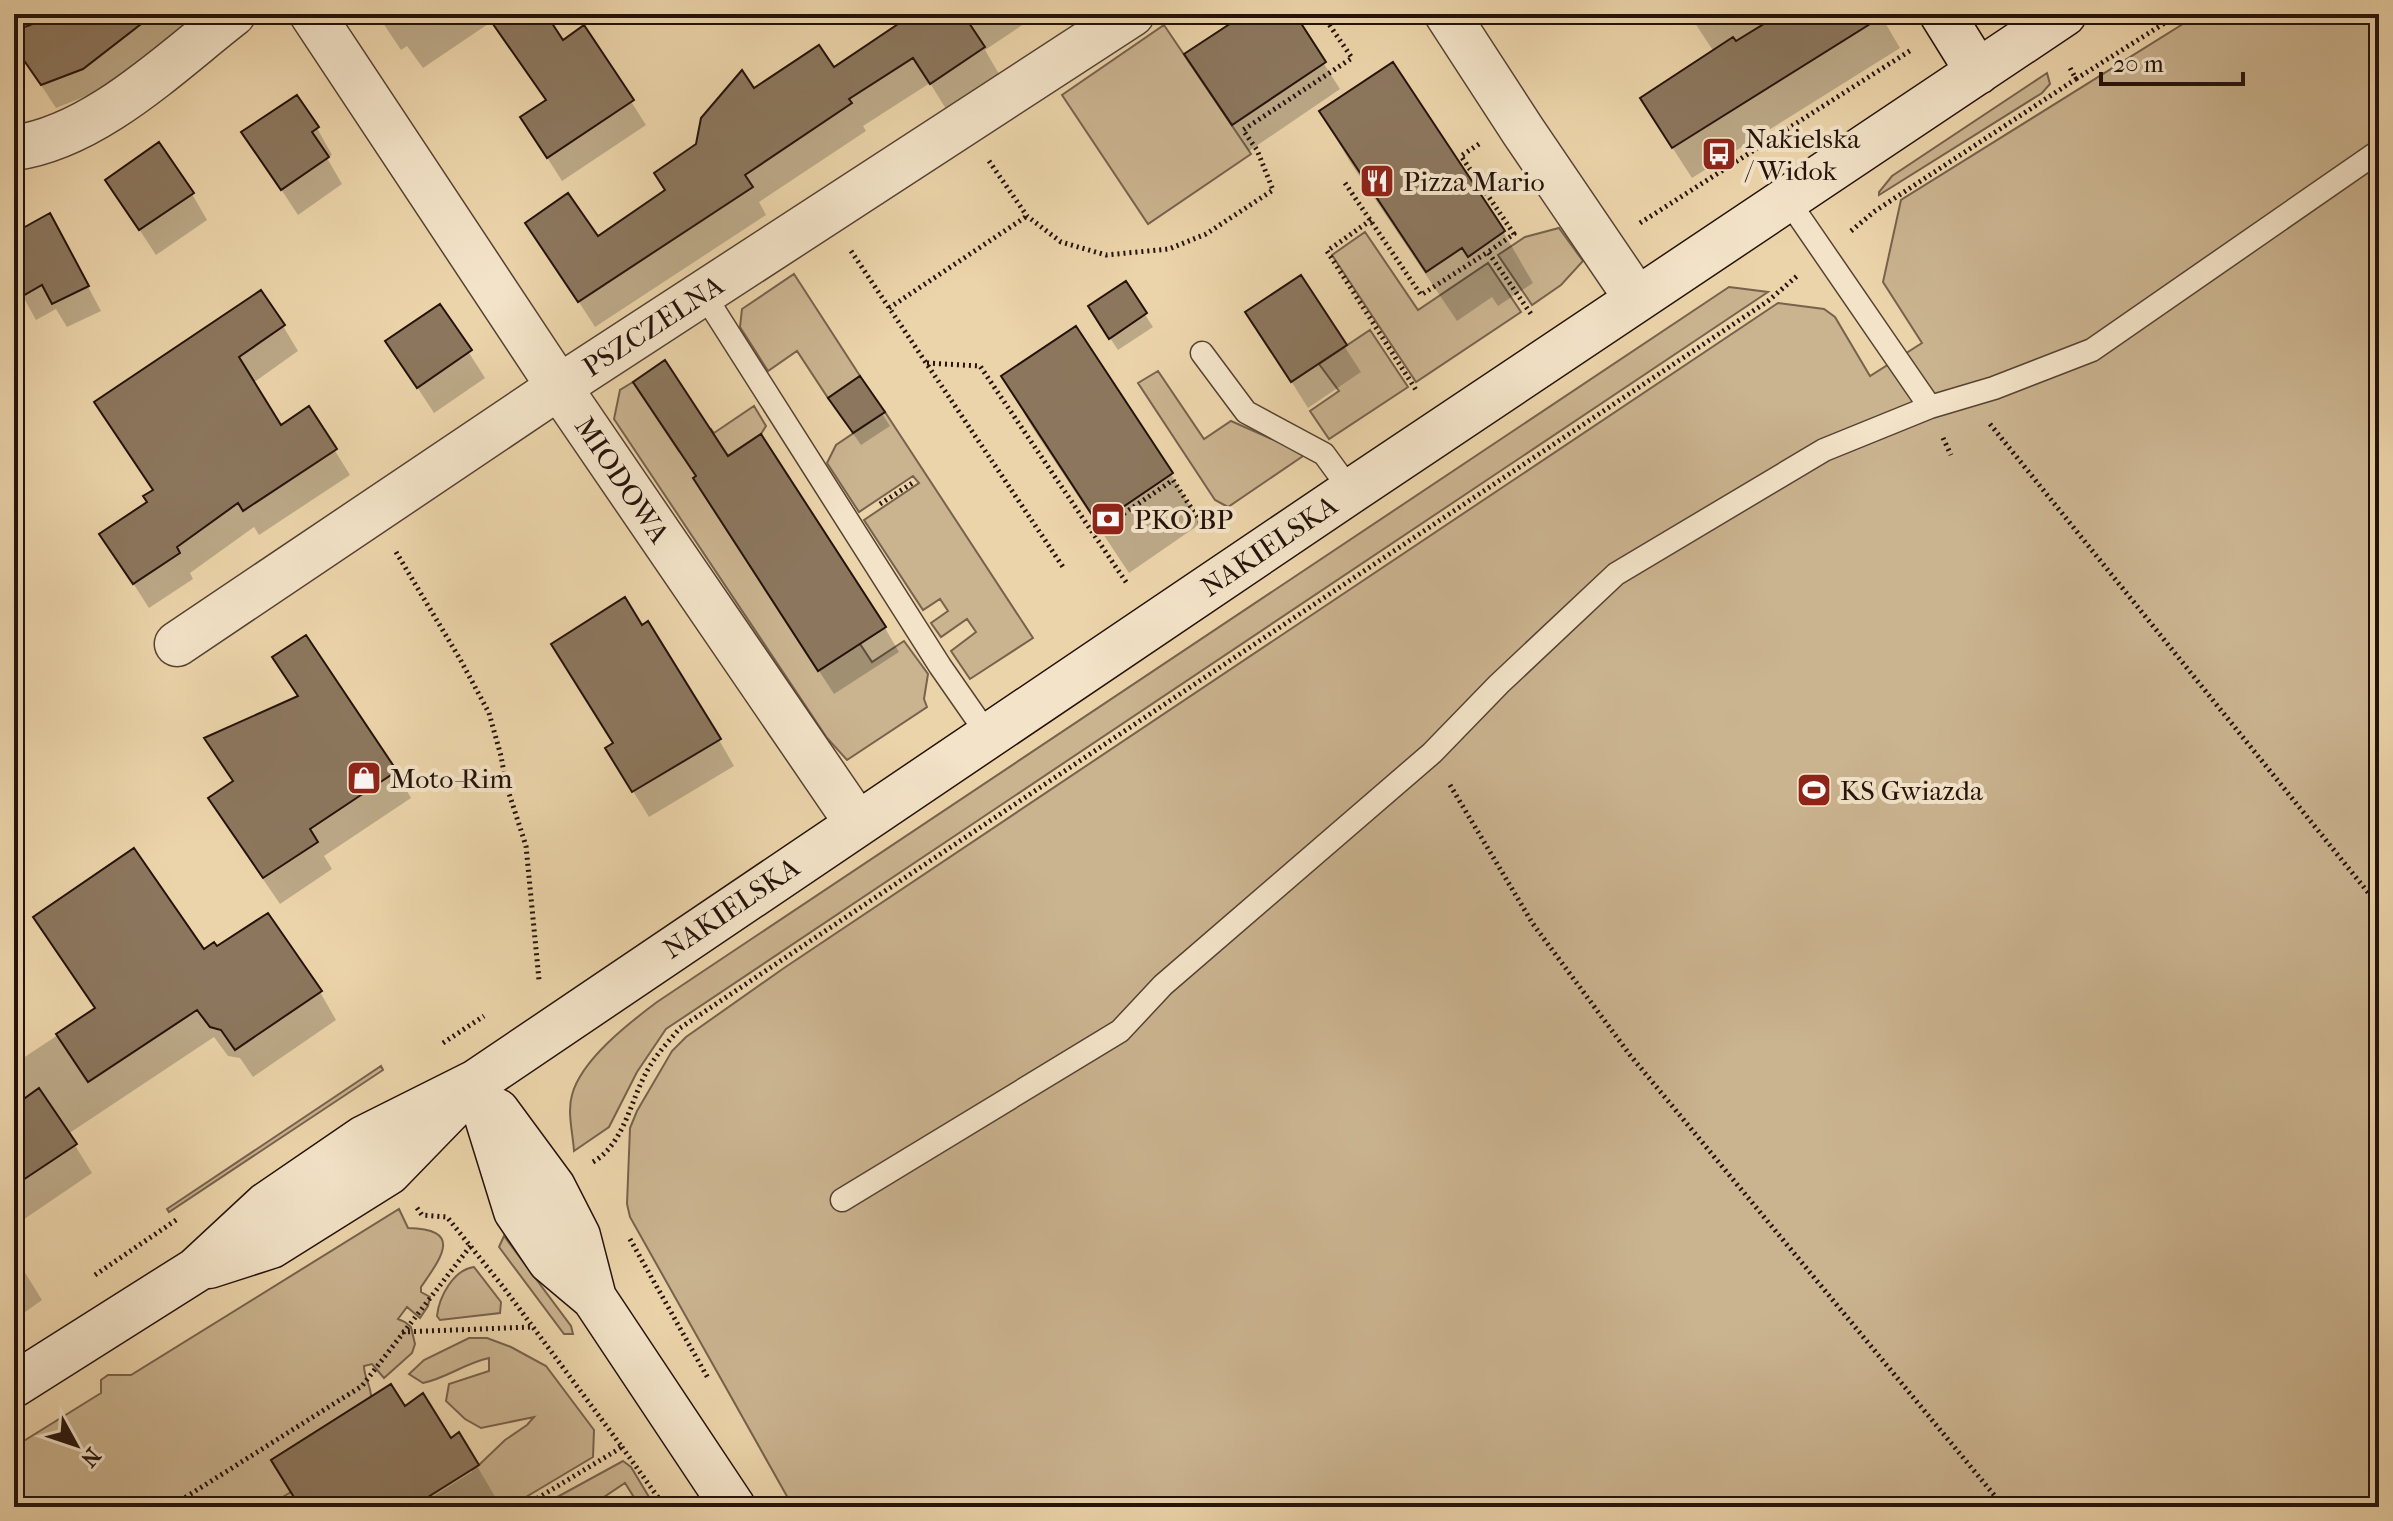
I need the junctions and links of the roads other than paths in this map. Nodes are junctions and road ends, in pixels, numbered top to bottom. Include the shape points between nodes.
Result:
1 (233, 14) edge
2 (312, 14) edge
3 (1132, 14) edge
4 (1447, 14) edge
5 (1942, 14) edge
6 (2055, 20) edge
7 (1978, 72) junction
8 (14, 148) edge
9 (2379, 151) edge
10 (1787, 199) junction
11 (703, 293) junction
12 (1637, 299) junction
13 (1202, 353) dead end
14 (559, 387) junction
15 (1930, 407) junction
16 (1351, 491) junction
17 (177, 644) dead end
18 (988, 735) junction
19 (857, 823) junction
20 (476, 1082) junction
21 (842, 1200) dead end
22 (594, 1298) junction
23 (14, 1385) edge
24 (733, 1507) edge

1 - 8 street via 109,111 67,134
2 - 14 street, MIODOWA
3 - 11 street, PSZCZELNA
4 - 12 street
5 - 7 street
6 - 7 street, NAKIELSKA
7 - 10 street, NAKIELSKA
9 - 15 lane via 2092,350
10 - 12 street, NAKIELSKA
10 - 15 lane
11 - 14 street, PSZCZELNA
11 - 18 lane
12 - 16 street, NAKIELSKA
13 - 16 lane via 1246,412 1324,454
14 - 17 street, PSZCZELNA
14 - 19 street, MIODOWA
15 - 21 lane via 1824,450 1616,574 1432,753 1163,985 1120,1031
16 - 18 street, NAKIELSKA
18 - 19 street, NAKIELSKA
19 - 20 street, NAKIELSKA
20 - 22 street via 553,1187 578,1236
20 - 22 street via 516,1211 550,1261
20 - 23 street, NAKIELSKA via 389,1172 271,1246 196,1270
22 - 24 street

